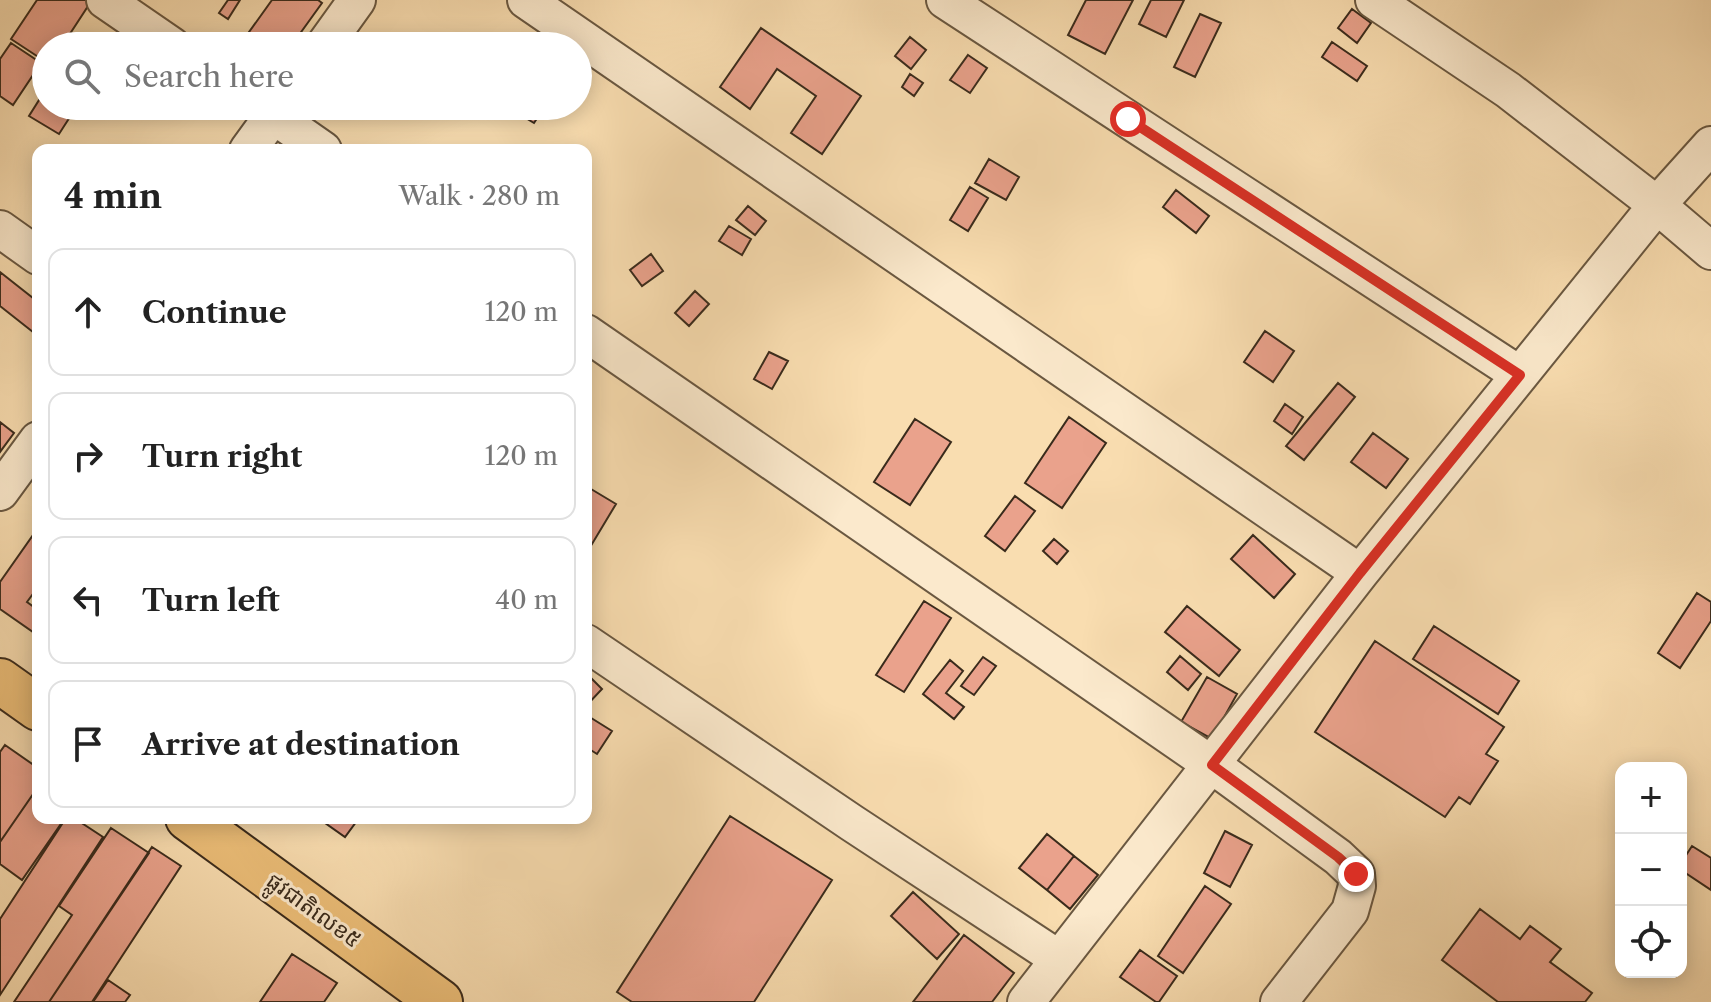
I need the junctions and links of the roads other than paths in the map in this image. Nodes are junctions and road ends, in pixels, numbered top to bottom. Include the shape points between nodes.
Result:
1 (105, 0) edge
2 (357, 0) edge
3 (526, 0) edge
4 (945, 0) edge
5 (1374, 0) edge
6 (152, 32) edge
7 (334, 32) edge
8 (573, 32) edge
9 (592, 45) edge
10 (265, 120) edge
11 (285, 120) edge
12 (251, 144) edge
13 (315, 144) edge
14 (1711, 145) edge
15 (1657, 205) junction
16 (0, 229) edge
17 (1711, 251) edge
18 (32, 252) edge
19 (592, 337) edge
20 (1520, 375) junction
21 (32, 448) edge
22 (0, 492) edge
23 (1360, 573) junction
24 (592, 647) edge
25 (0, 681) edge
26 (32, 704) edge
27 (1212, 765) junction
28 (196, 824) edge
29 (1059, 959) junction
30 (440, 1002) edge
31 (1026, 1002) edge
32 (1279, 1002) edge

1 - 6 street
2 - 7 street
3 - 8 street
4 - 20 street
5 - 15 street via 1508,90
9 - 23 street
10 - 12 street
11 - 13 street
14 - 15 street
15 - 17 street
15 - 20 street
16 - 18 street
19 - 27 street
20 - 23 street
21 - 22 street
23 - 27 street
24 - 29 street
25 - 26 highway
27 - 29 street
27 - 32 street via 1356,874 1350,911
28 - 30 highway, ផ្លូវជាតិលេខ៥
29 - 31 street

